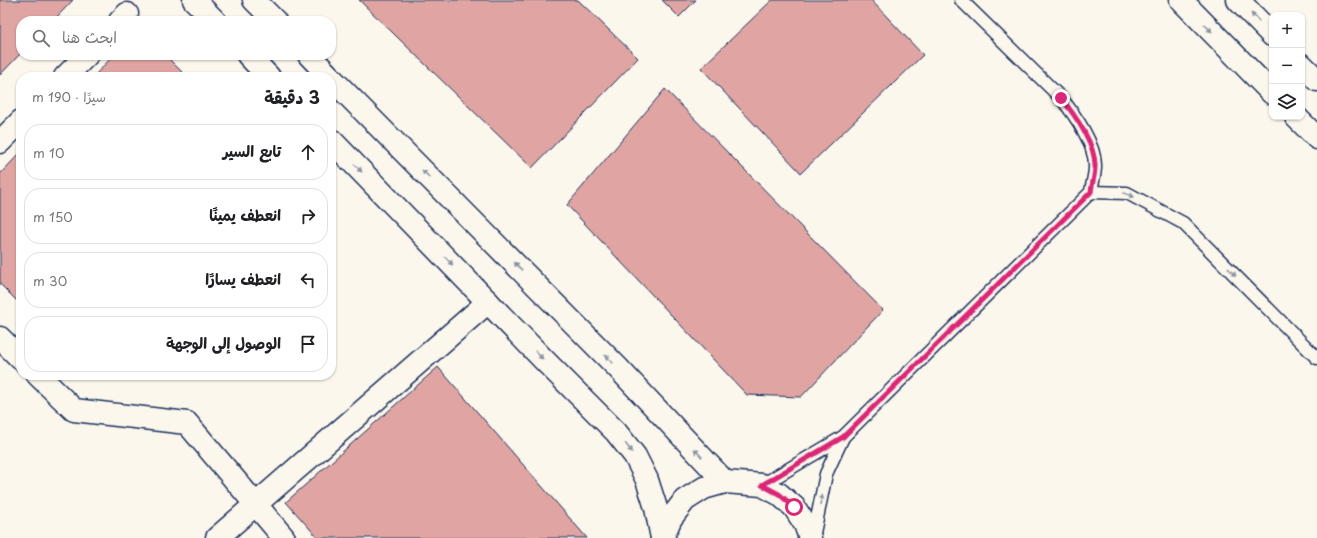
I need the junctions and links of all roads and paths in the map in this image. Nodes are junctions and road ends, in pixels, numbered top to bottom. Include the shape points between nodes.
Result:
1 (194, 0) edge
2 (254, 0) edge
3 (961, 0) edge
4 (1181, 0) edge
5 (1238, 0) edge
6 (210, 16) edge
7 (270, 16) edge
8 (1269, 31) edge
9 (82, 60) edge
10 (253, 60) edge
11 (314, 60) edge
12 (1305, 68) edge
13 (70, 72) edge
14 (265, 72) edge
15 (326, 72) edge
16 (1317, 80) edge
17 (336, 82) edge
18 (1269, 90) edge
19 (1299, 120) edge
20 (16, 126) edge
21 (1317, 138) edge
22 (0, 142) edge
23 (336, 145) edge
24 (1091, 192) junction
25 (488, 302) junction
26 (0, 338) edge
27 (16, 354) edge
28 (1317, 358) edge
29 (43, 380) edge
30 (843, 437) junction
31 (725, 482) junction
32 (762, 485) junction
33 (255, 504) junction
34 (217, 538) edge
35 (284, 538) edge
36 (662, 538) edge
37 (812, 538) edge

1 - 6 street
2 - 7 street
3 - 24 lane via 1061,98 1075,116 1090,144 1095,166
4 -> 18 street
8 -> 5 street
9 - 13 street
10 - 14 street
11 - 15 street
12 - 16 street
31 -> 17 street via 618,368
19 - 21 street
20 - 22 street
23 -> 25 street
24 -> 28 lane via 1127,193 1183,223
24 - 30 lane
25 - 33 street
25 -> 36 street via 616,432 636,456 656,508
26 - 27 street
29 - 33 street via 74,410 187,424
30 - 32 lane
37 -> 30 lane via 826,474
31 - 32 street
31 - 36 street via 704,488 685,500 671,518
32 - 37 street via 779,494 794,507
33 - 34 street
33 - 35 street

